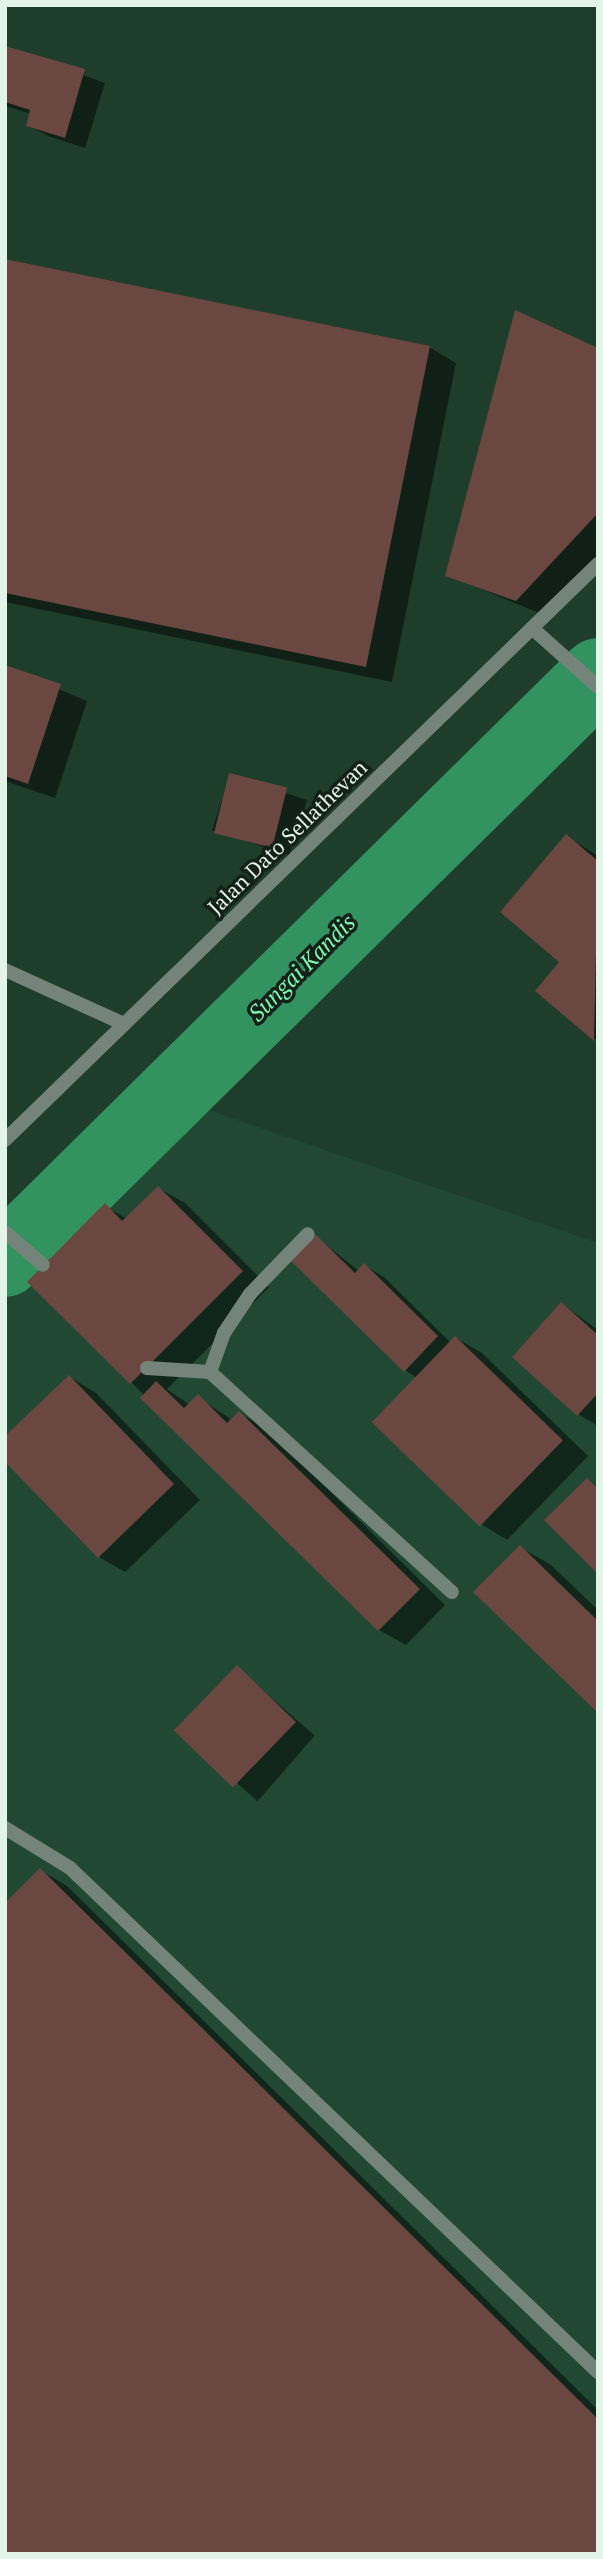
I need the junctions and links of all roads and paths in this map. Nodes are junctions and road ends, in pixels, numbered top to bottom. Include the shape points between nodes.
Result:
1 (598, 564) edge
2 (532, 628) junction
3 (598, 687) edge
4 (5, 970) edge
5 (124, 1024) junction
6 (5, 1140) edge
7 (5, 1232) edge
8 (308, 1234) dead end
9 (38, 1261) dead end
10 (147, 1368) dead end
11 (210, 1372) junction
12 (452, 1592) dead end
13 (5, 1828) edge
14 (598, 2372) edge

1 - 2 street, Jalan Dato Sellathevan
2 - 3 street
2 - 5 street, Jalan Dato Sellathevan
4 - 5 street
5 - 6 street, Jalan Dato Sellathevan
7 - 9 street
8 - 11 street via 250,1294 224,1333
10 - 11 street
11 - 12 street
13 - 14 street via 70,1868

